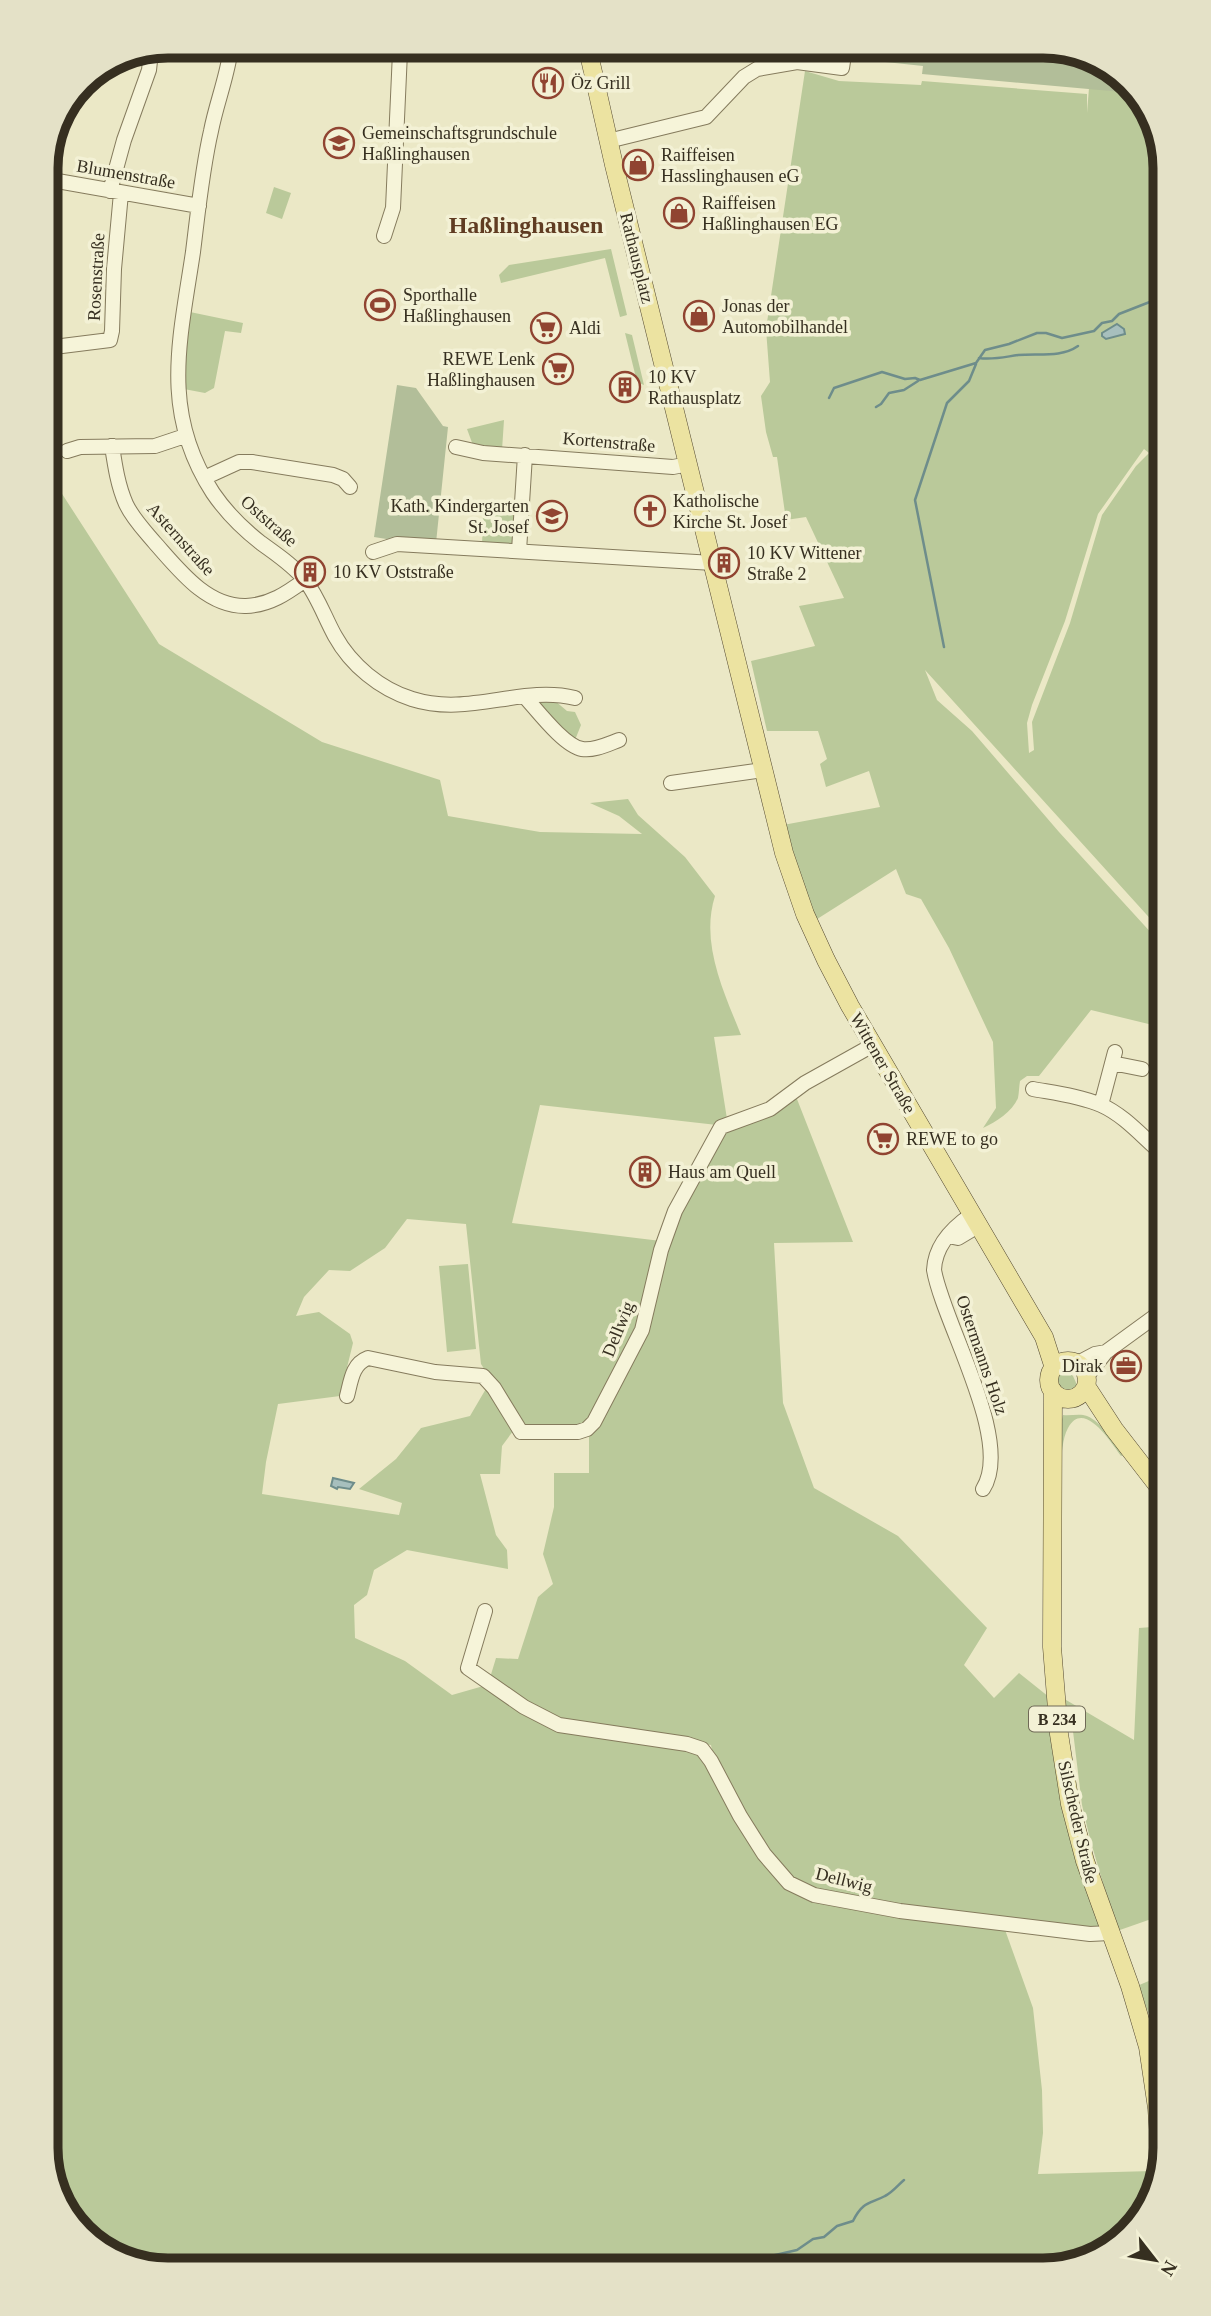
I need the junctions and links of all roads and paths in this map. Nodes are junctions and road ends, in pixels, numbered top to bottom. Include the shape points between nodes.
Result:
1 (229, 58) edge
2 (400, 58) edge
3 (590, 58) edge
4 (844, 58) edge
5 (148, 60) edge
6 (608, 141) junction
7 (58, 181) edge
8 (115, 192) junction
9 (199, 205) junction
10 (384, 236) dead end
11 (58, 346) edge
12 (185, 436) junction
13 (112, 446) junction
14 (456, 447) dead end
15 (66, 450) dead end
16 (525, 455) junction
17 (689, 464) junction
18 (204, 478) junction
19 (350, 487) dead end
20 (519, 551) junction
21 (373, 552) dead end
22 (713, 562) junction
23 (305, 580) junction
24 (525, 697) junction
25 (575, 698) dead end
26 (619, 740) dead end
27 (763, 770) junction
28 (671, 783) dead end
29 (873, 1045) junction
30 (1142, 1069) dead end
31 (1033, 1089) dead end
32 (1101, 1105) junction
33 (1153, 1145) edge
34 (974, 1220) junction
35 (1153, 1318) edge
36 (1071, 1380) junction
37 (347, 1396) dead end
38 (1153, 1478) edge
39 (983, 1489) dead end
40 (485, 1611) dead end
41 (1110, 1933) junction
42 (1153, 2081) edge

1 - 9 street, Oststraße
2 - 10 street via 393,208
3 - 6 main road, Rathausplatz
4 - 6 street via 842,68 806,63 750,72 700,119
5 - 8 street via 149,70 124,140
6 - 17 main road, Rathausplatz
7 - 8 street, Blumenstraße
8 - 9 street, Blumenstraße
8 - 11 street, Rosenstraße via 110,340
9 - 12 street, Oststraße via 179,353
12 - 13 street via 155,446
12 - 18 street, Oststraße
13 - 15 street
13 - 23 street, Asternstraße via 119,486 136,521 198,588 228,603 248,606 275,600
14 - 16 street, Kortenstraße
16 - 17 street, Kortenstraße via 673,467
16 - 20 street
17 - 22 main road, Wittener Straße
18 - 19 street via 239,462 252,462 332,475
18 - 23 street, Oststraße via 230,515
20 - 21 street via 397,544
20 - 22 street
22 - 27 main road, Wittener Straße
23 - 24 street, Oststraße via 354,662 399,694 454,705
24 - 25 street, Oststraße via 554,694
24 - 26 street via 577,747 588,749
27 - 28 street
27 - 29 main road, Wittener Straße via 805,914
29 - 34 main road, Wittener Straße
29 - 37 street, Dellwig via 801,1085 770,1110 721,1127 675,1212 638,1340 587,1429 521,1432 483,1376 368,1358 354,1371
30 - 32 street via 1114,1057
31 - 32 street
32 - 33 street
34 - 36 main road, Wittener Straße
34 - 39 street, Ostermanns Holz via 954,1227 936,1255 934,1270 987,1428 990,1473
35 - 36 street
36 - 38 main road via 1081,1401 1114,1429
36 - 41 main road, Silscheder Straße / B 234 via 1054,1430 1055,1703 1073,1815
40 - 41 street, Dellwig via 468,1668 559,1725 702,1749 764,1854 789,1883 814,1895 900,1911
41 - 42 main road, Silscheder Straße / B 234 via 1148,2047

